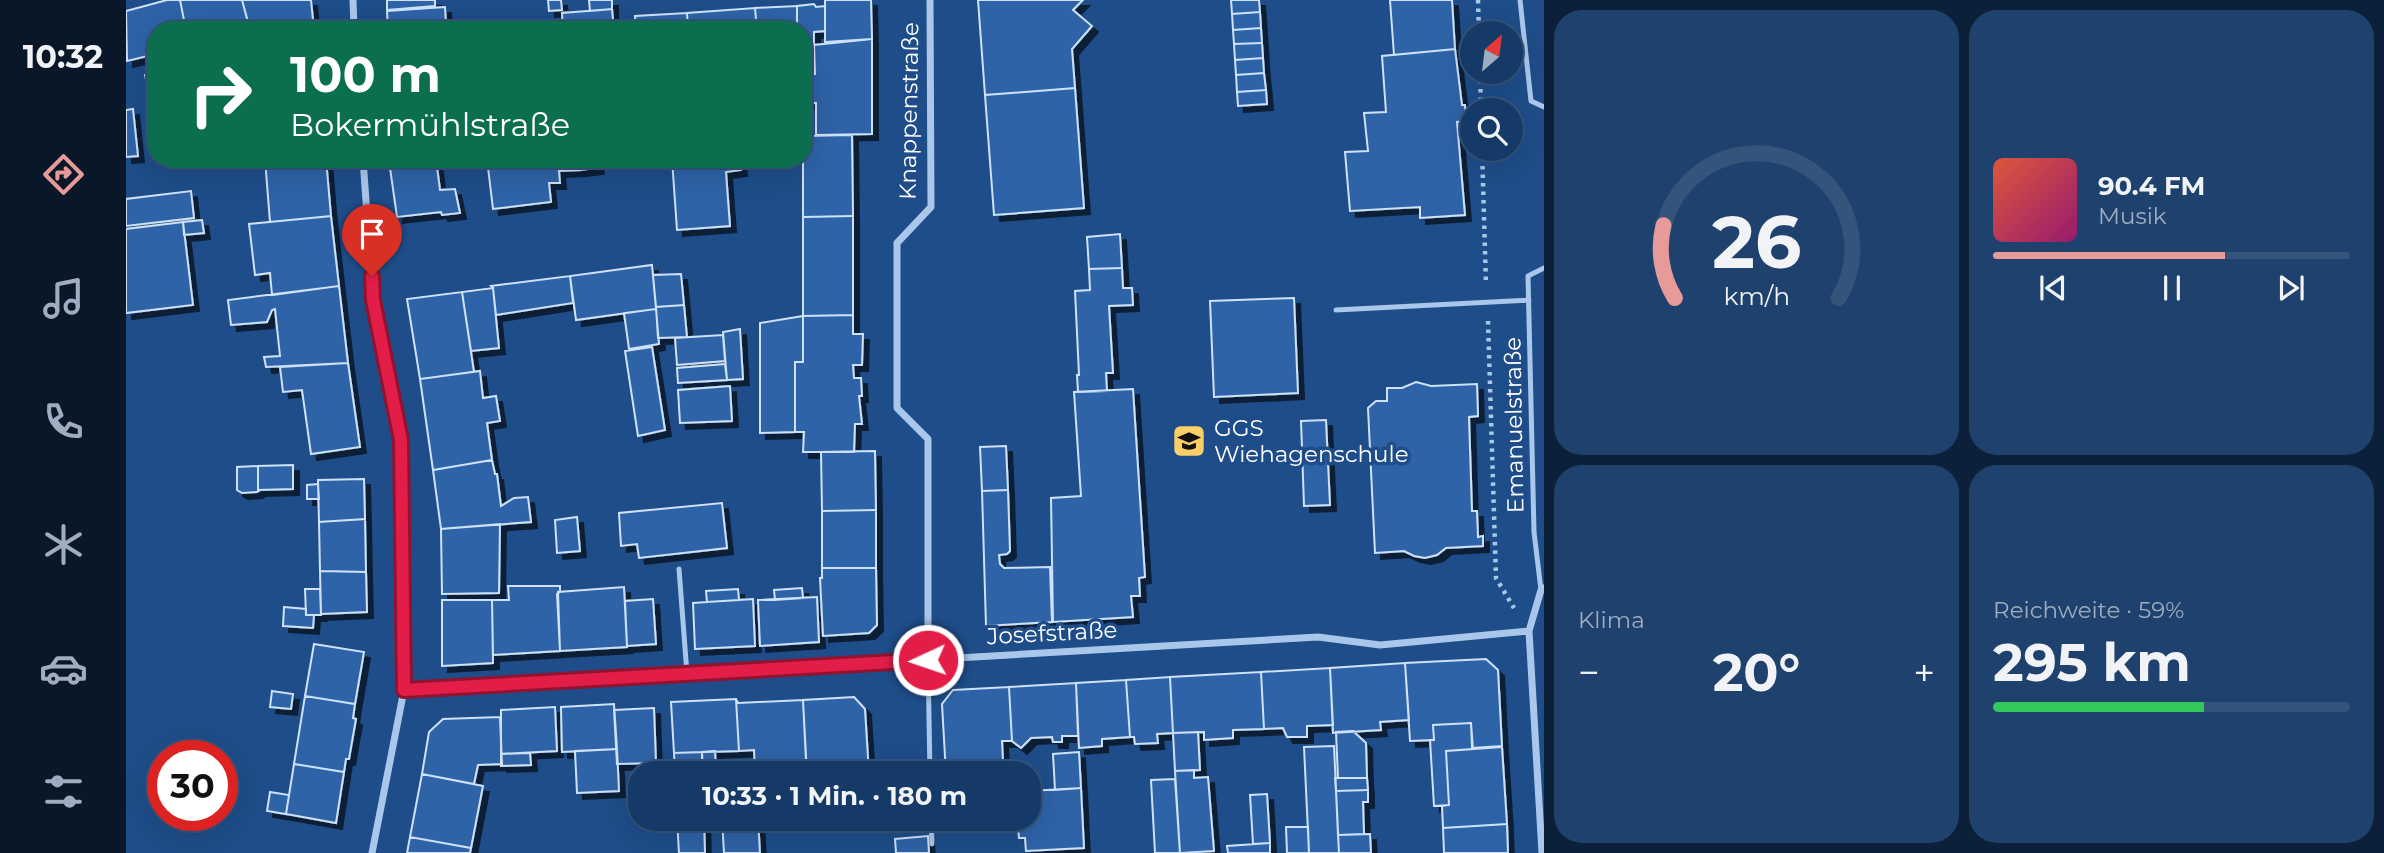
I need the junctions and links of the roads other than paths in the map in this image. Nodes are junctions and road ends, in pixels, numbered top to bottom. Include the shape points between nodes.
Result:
1 (353, 0) edge
2 (930, 0) edge
3 (1520, 0) edge
4 (354, 21) edge
5 (1544, 107) edge
6 (364, 168) edge
7 (1544, 268) edge
8 (1529, 300) junction
9 (1336, 310) dead end
10 (680, 569) dead end
11 (1543, 589) edge
12 (1529, 631) junction
13 (928, 660) junction
14 (687, 674) junction
15 (404, 690) junction
16 (930, 761) edge
17 (931, 831) edge
18 (932, 844) dead end
19 (372, 853) edge
20 (1542, 853) edge

1 - 4 street
2 - 13 street, Knappenstraße via 932,207 897,243 897,408 928,439
3 - 5 lane via 1531,101
6 - 15 street via 373,300 401,440
7 - 8 lane, Emanuelstraße via 1528,276
8 - 9 lane
8 - 11 lane, Emanuelstraße via 1534,532
10 - 14 lane
11 - 12 street
12 - 13 street, Josefstraße via 1380,646 1318,638
12 - 20 street
13 - 14 street, Josefstraße
13 - 16 lane
14 - 15 street, Josefstraße
15 - 19 street
17 - 18 lane

